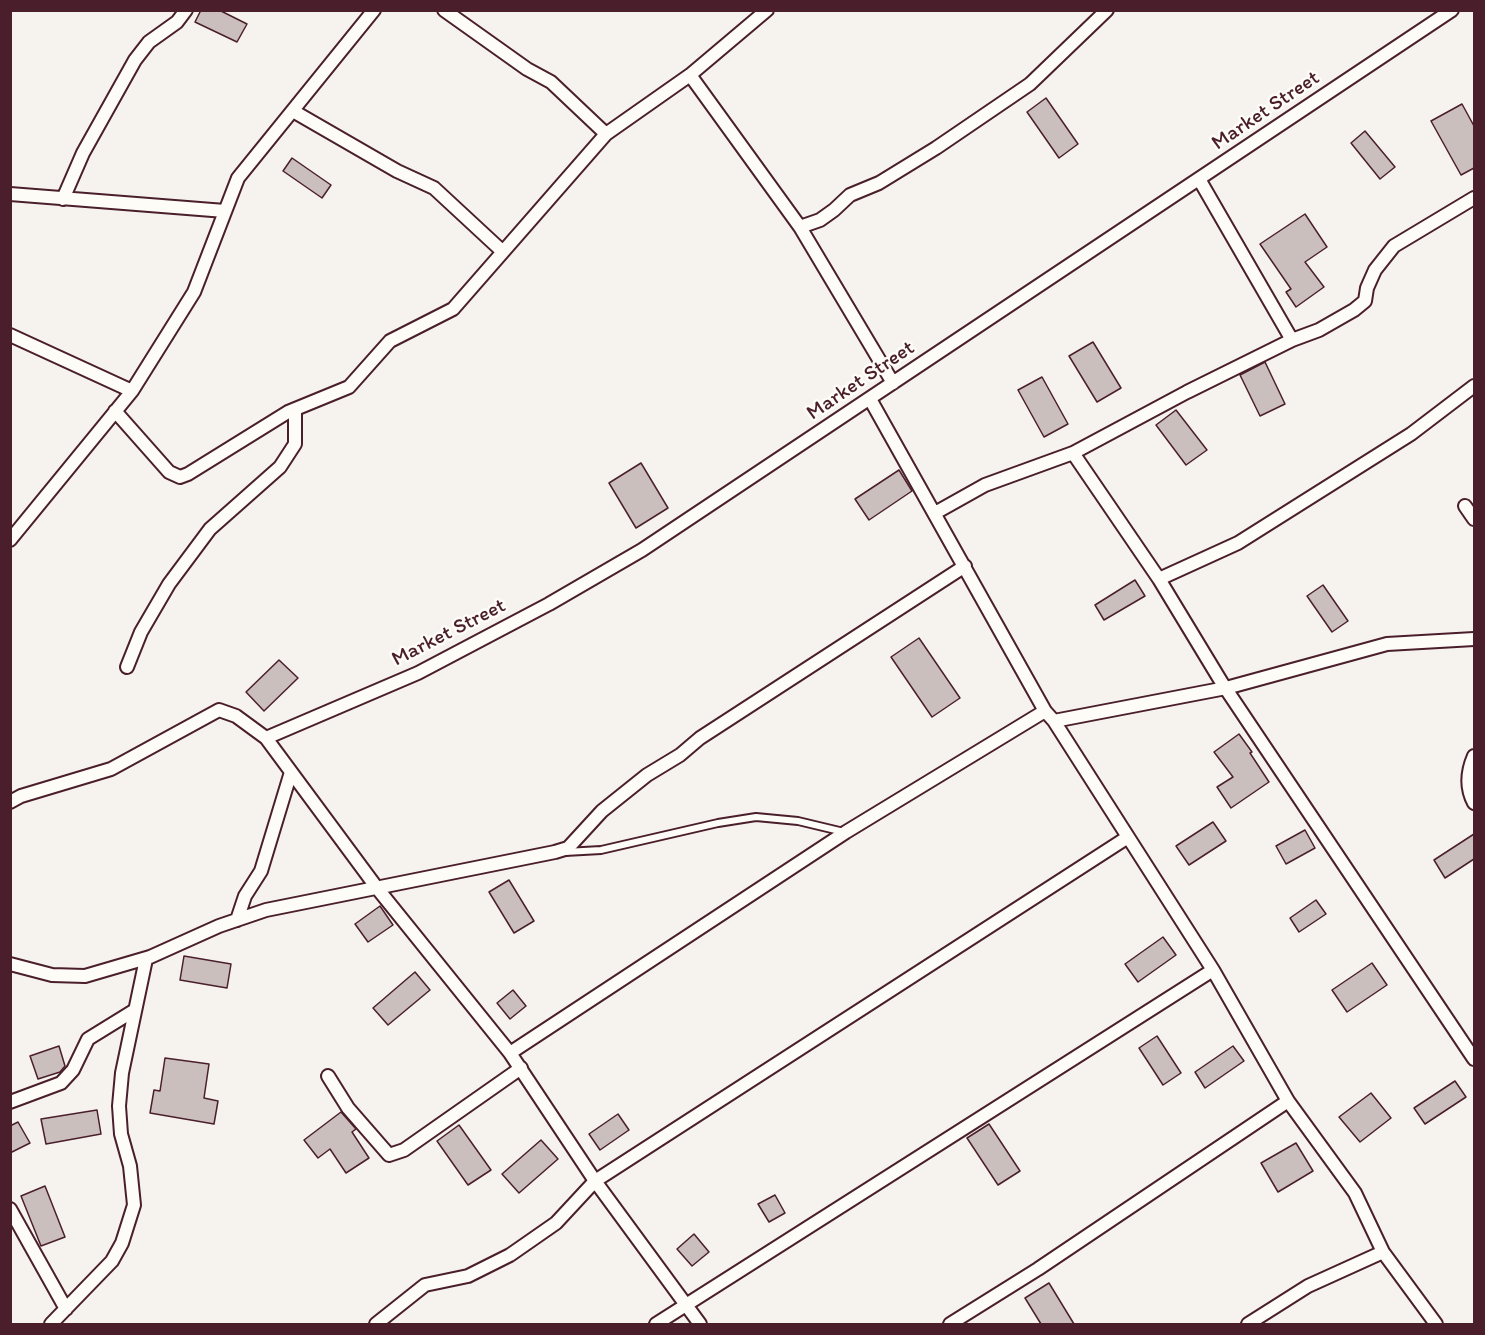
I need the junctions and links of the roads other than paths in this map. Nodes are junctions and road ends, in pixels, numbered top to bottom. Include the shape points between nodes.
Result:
1 (186, 10) edge
2 (374, 10) edge
3 (444, 10) edge
4 (767, 10) edge
5 (1107, 10) edge
6 (1452, 10) edge
7 (690, 75) junction
8 (293, 111) junction
9 (606, 134) junction
10 (1198, 179) junction
11 (10, 194) edge
12 (1474, 198) edge
13 (63, 199) junction
14 (225, 211) junction
15 (800, 227) junction
16 (502, 252) junction
17 (10, 335) edge
18 (1292, 340) junction
19 (893, 383) junction
20 (1474, 386) edge
21 (132, 391) junction
22 (870, 399) junction
23 (295, 409) junction
24 (115, 411) junction
25 (1073, 453) junction
26 (1465, 506) dead end
27 (935, 513) junction
28 (1474, 519) edge
29 (10, 540) edge
30 (965, 566) junction
31 (1159, 579) junction
32 (1474, 639) edge
33 (127, 667) dead end
34 (1226, 688) junction
35 (1045, 711) junction
36 (1054, 721) junction
37 (266, 738) junction
38 (1474, 756) edge
39 (291, 772) junction
40 (10, 802) edge
41 (1474, 803) edge
42 (846, 832) junction
43 (1128, 837) junction
44 (555, 852) junction
45 (377, 888) junction
46 (237, 920) junction
47 (146, 958) junction
48 (10, 964) edge
49 (1213, 970) junction
50 (135, 1010) junction
51 (510, 1053) junction
52 (1474, 1059) edge
53 (521, 1068) junction
54 (328, 1076) dead end
55 (1288, 1101) junction
56 (10, 1102) edge
57 (595, 1181) junction
58 (10, 1209) edge
59 (1383, 1251) junction
60 (684, 1304) junction
61 (66, 1309) junction
62 (51, 1324) edge
63 (376, 1324) edge
64 (656, 1324) edge
65 (700, 1324) edge
66 (950, 1324) edge
67 (1251, 1324) edge
68 (1436, 1324) edge

1 - 13 street via 177,22 149,42 135,60 83,153
2 - 8 street
3 - 9 street via 551,82
4 - 7 street
5 - 15 street via 1030,84 936,148 850,195 820,220
6 - 10 street, Market Street
7 - 9 street
7 - 15 street
8 - 14 street via 238,178
8 - 16 street via 434,188
9 - 16 street
10 - 18 street
10 - 19 street, Market Street
11 - 13 street
12 - 18 street via 1394,246 1375,270 1365,301 1354,310
13 - 14 street
14 - 21 street via 194,292
15 - 19 street
16 - 23 street via 453,309 390,341 349,387
17 - 21 street
18 - 25 street
19 - 22 street, Market Street
20 - 31 street via 1411,434 1238,543
21 - 24 street
22 - 27 street
22 - 37 street, Market Street via 642,550 549,604 418,673
23 - 24 street via 180,477 169,472
23 - 33 street via 295,444 280,467 210,529 169,584 141,632
24 - 29 street
25 - 27 street via 986,485
25 - 31 street
26 - 28 street
27 - 30 street
30 - 35 street
30 - 44 street via 646,775 602,811 568,848
31 - 34 street
32 - 34 street via 1387,644
34 - 36 street
34 - 52 street
35 - 36 street
35 - 42 street
36 - 43 street
37 - 39 street
37 - 40 street via 236,716 219,710 111,769
38 - 41 street via 1468,784
39 - 45 street
39 - 46 street via 261,871 245,896
42 - 44 lane via 756,817 601,850
42 - 51 street
43 - 49 street
43 - 57 street
44 - 45 street
45 - 46 street via 266,910
45 - 51 street
46 - 47 street
47 - 48 street via 85,976 52,975
47 - 50 street
49 - 55 street
49 - 60 street
50 - 56 street via 88,1039 73,1070 61,1083
50 - 61 street via 119,1106 134,1205 112,1261
51 - 53 street
53 - 54 street via 404,1150 389,1155 348,1108
53 - 57 street
55 - 59 street via 1355,1193
55 - 66 street
57 - 60 street
57 - 63 street via 556,1223 510,1255 468,1276 425,1285
58 - 61 street
59 - 67 street via 1308,1286
59 - 68 street
60 - 64 street
60 - 65 street
61 - 62 street

